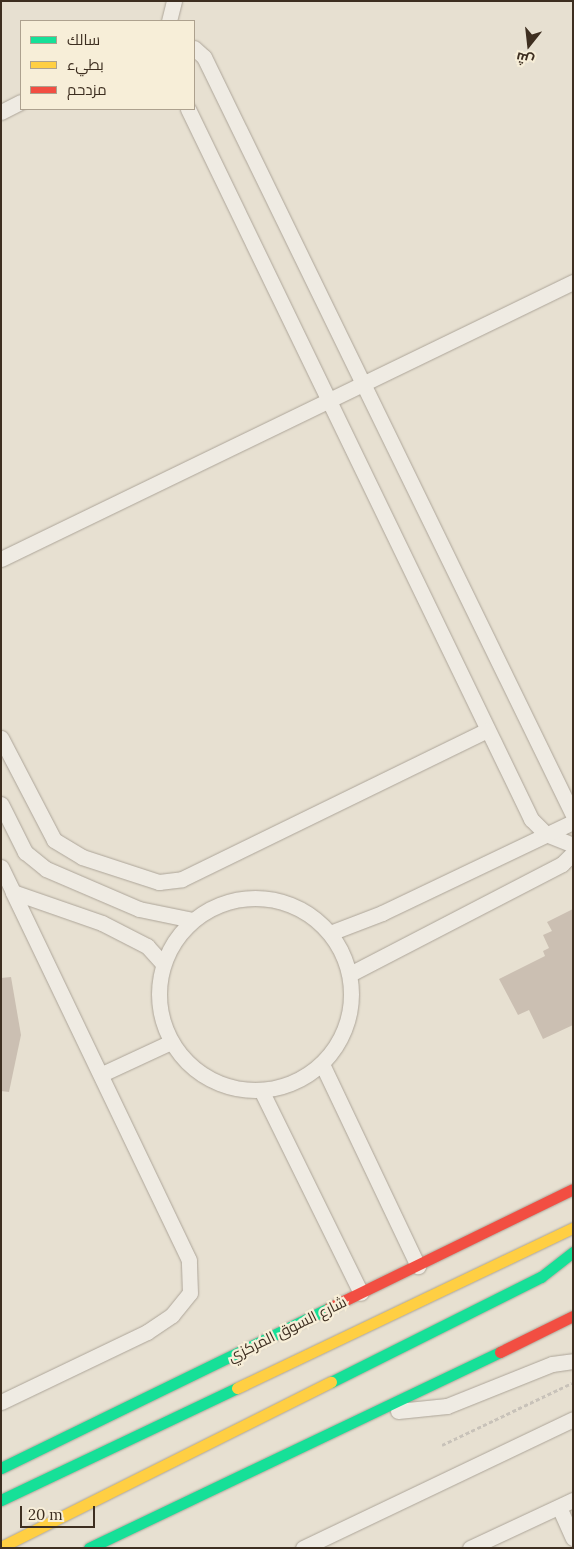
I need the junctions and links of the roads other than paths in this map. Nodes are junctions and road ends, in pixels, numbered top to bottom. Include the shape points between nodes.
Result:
1 (174, 1) edge
2 (169, 20) edge
3 (195, 49) edge
4 (20, 102) edge
5 (188, 110) edge
6 (1, 112) edge
7 (573, 282) edge
8 (364, 383) junction
9 (329, 400) junction
10 (1, 559) edge
11 (487, 730) junction
12 (1, 738) edge
13 (1, 804) edge
14 (573, 816) edge
15 (573, 822) edge
16 (546, 834) junction
17 (573, 845) edge
18 (573, 853) edge
19 (1, 867) edge
20 (13, 892) junction
21 (192, 920) junction
22 (330, 933) junction
23 (163, 964) junction
24 (350, 974) junction
25 (171, 1042) junction
26 (322, 1064) junction
27 (102, 1074) junction
28 (262, 1090) junction
29 (573, 1189) edge
30 (573, 1228) edge
31 (573, 1252) edge
32 (418, 1266) junction
33 (361, 1293) junction
34 (573, 1316) edge
35 (573, 1361) edge
36 (1, 1402) edge
37 (379, 1412) junction
38 (573, 1419) edge
39 (1, 1468) edge
40 (1, 1500) edge
41 (573, 1500) edge
42 (559, 1507) junction
43 (573, 1538) edge
44 (1, 1547) edge
45 (89, 1548) edge
46 (303, 1548) edge
47 (470, 1548) edge

1 - 2 lane
3 - 8 lane via 204,57
4 - 6 lane
5 - 9 lane
7 - 8 lane
8 - 9 lane
8 - 14 lane
9 - 10 lane
9 - 11 lane
11 - 12 lane via 182,879 159,882 82,857 54,840
11 - 16 lane via 531,819
13 - 21 lane via 25,852 46,870 139,908
15 - 16 lane
16 - 17 lane
16 - 22 lane via 382,913
18 - 24 lane via 562,864
19 - 20 lane
20 - 23 lane via 102,923 146,946
20 - 27 lane
21 - 22 lane via 226,902 264,898 300,909
21 - 23 lane via 174,940
22 - 24 lane
23 - 25 lane via 159,1004
24 - 26 lane via 348,1022
25 - 27 lane
25 - 28 lane via 210,1079
26 - 28 lane via 300,1080
26 - 32 lane
27 - 36 lane via 189,1260 190,1293 172,1315 147,1332
28 - 33 lane
29 - 32 main road, شارع السوق المركزي
30 - 40 main road, شارع السوق المركزي
31 - 44 main road via 541,1277
32 - 33 main road, شارع السوق المركزي
33 - 39 main road, شارع السوق المركزي
34 - 37 main road
35 - 37 lane via 552,1364 448,1406
37 - 45 main road
38 - 46 lane
41 - 42 lane
42 - 43 lane
42 - 47 lane

